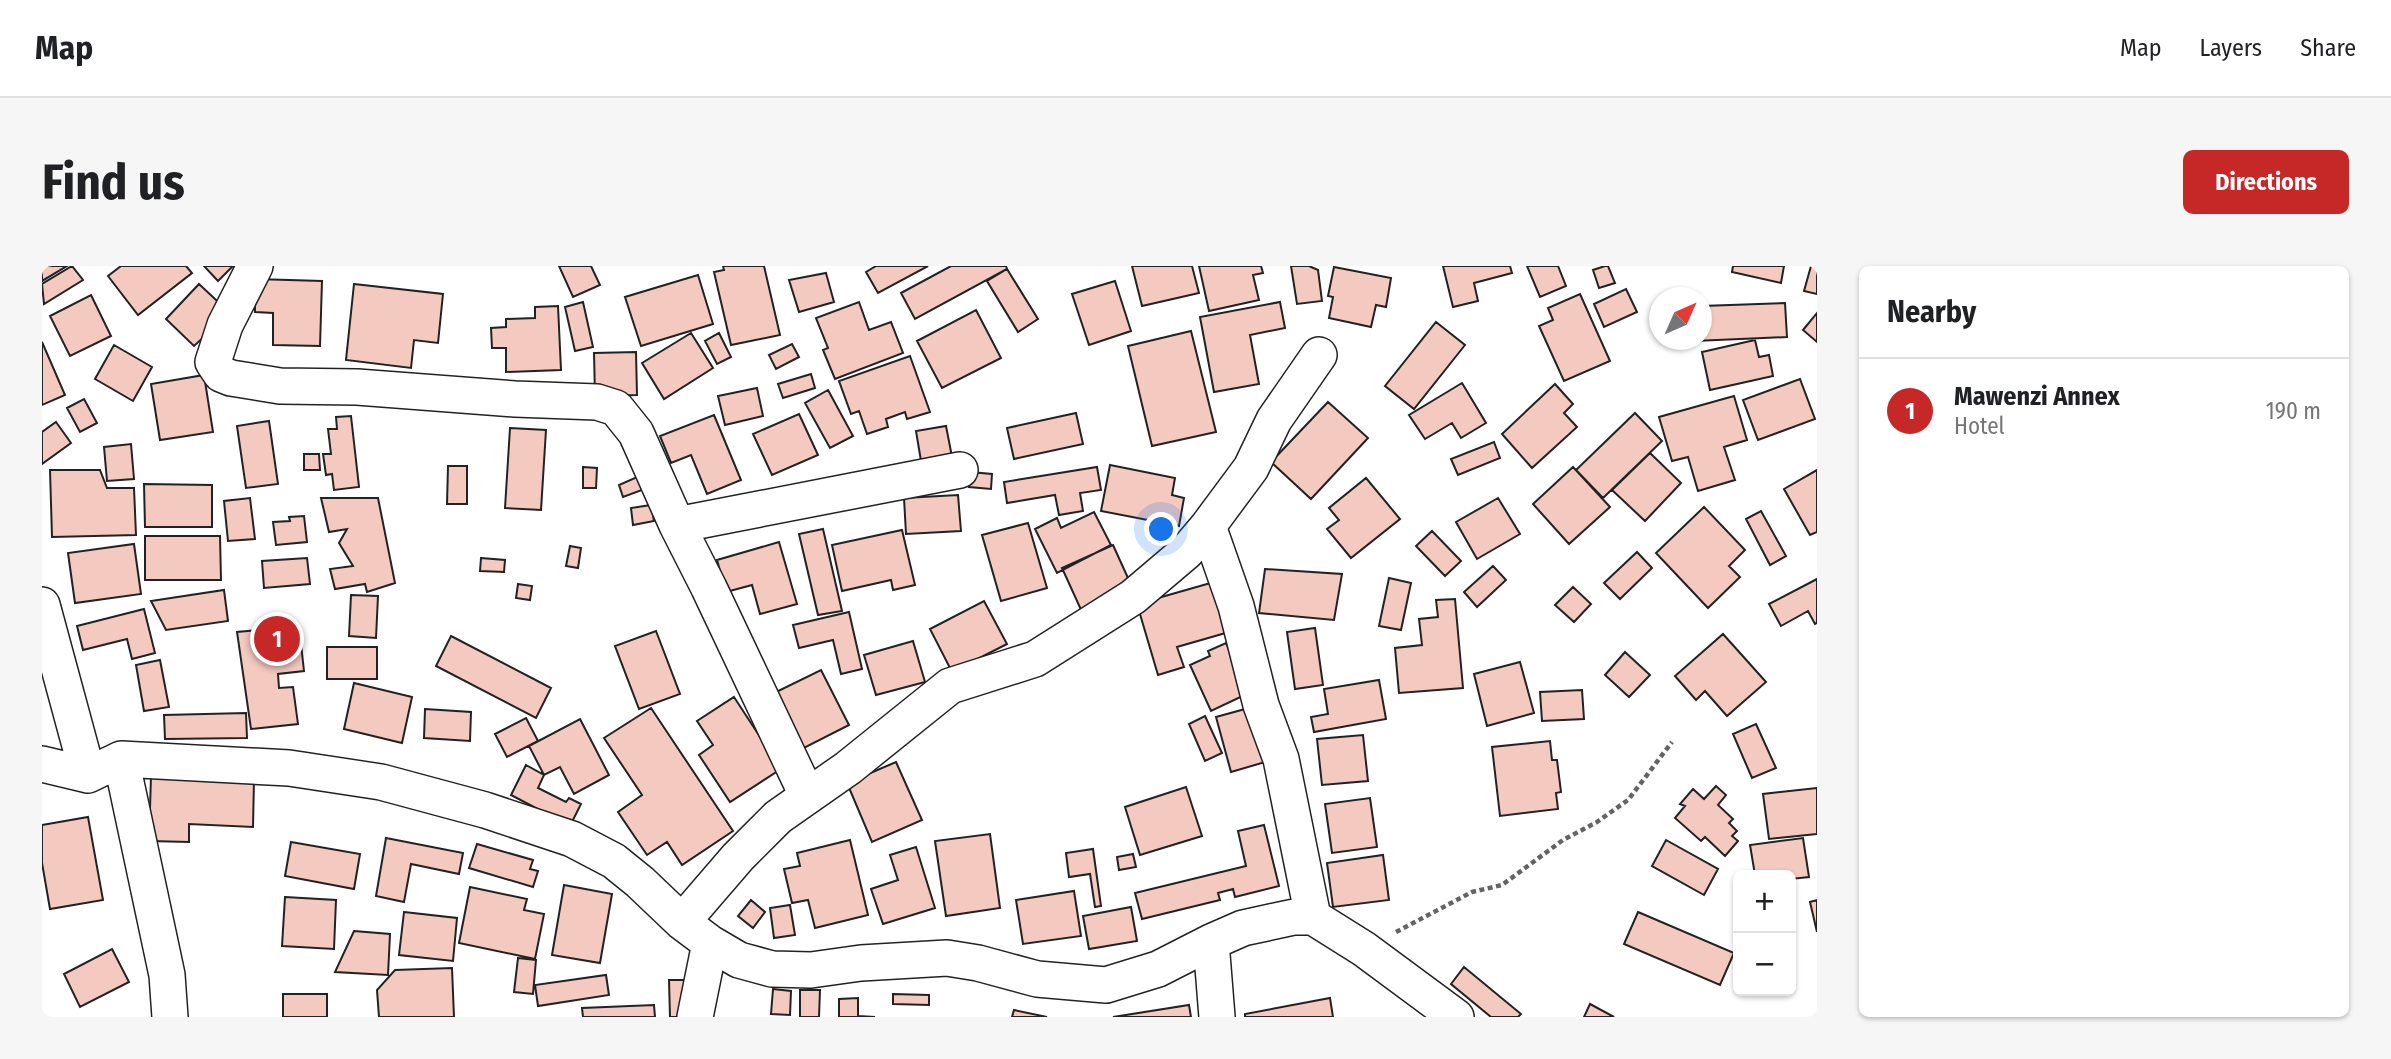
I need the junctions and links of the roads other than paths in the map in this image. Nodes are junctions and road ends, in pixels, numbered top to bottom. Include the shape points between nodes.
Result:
1 (255, 266) edge
2 (1319, 355) dead end
3 (960, 470) dead end
4 (677, 525) junction
5 (1208, 526) junction
6 (42, 605) edge
7 (121, 759) junction
8 (42, 764) edge
9 (88, 775) junction
10 (807, 795) junction
11 (1313, 917) junction
12 (682, 922) junction
13 (1211, 942) junction
14 (710, 943) junction
15 (170, 1017) edge
16 (695, 1017) edge
17 (1217, 1017) edge
18 (1456, 1017) edge

1 - 4 street via 225,325 214,362 221,374 280,386 597,402 616,408 636,433
2 - 5 street via 1274,420 1251,468
3 - 4 street
4 - 10 street
5 - 10 street via 1186,552 1133,597 1035,659 950,686
5 - 11 street via 1237,606 1261,705 1280,759
6 - 9 street
7 - 9 street
7 - 12 street via 289,768 381,782 485,810 572,839 614,862
7 - 15 street via 167,975
8 - 9 street
10 - 12 street via 754,841
11 - 13 street via 1265,922
11 - 18 street
12 - 14 street
13 - 14 street via 1158,969 1106,985 1037,979 947,958 772,969 739,960
13 - 17 street
14 - 16 street

